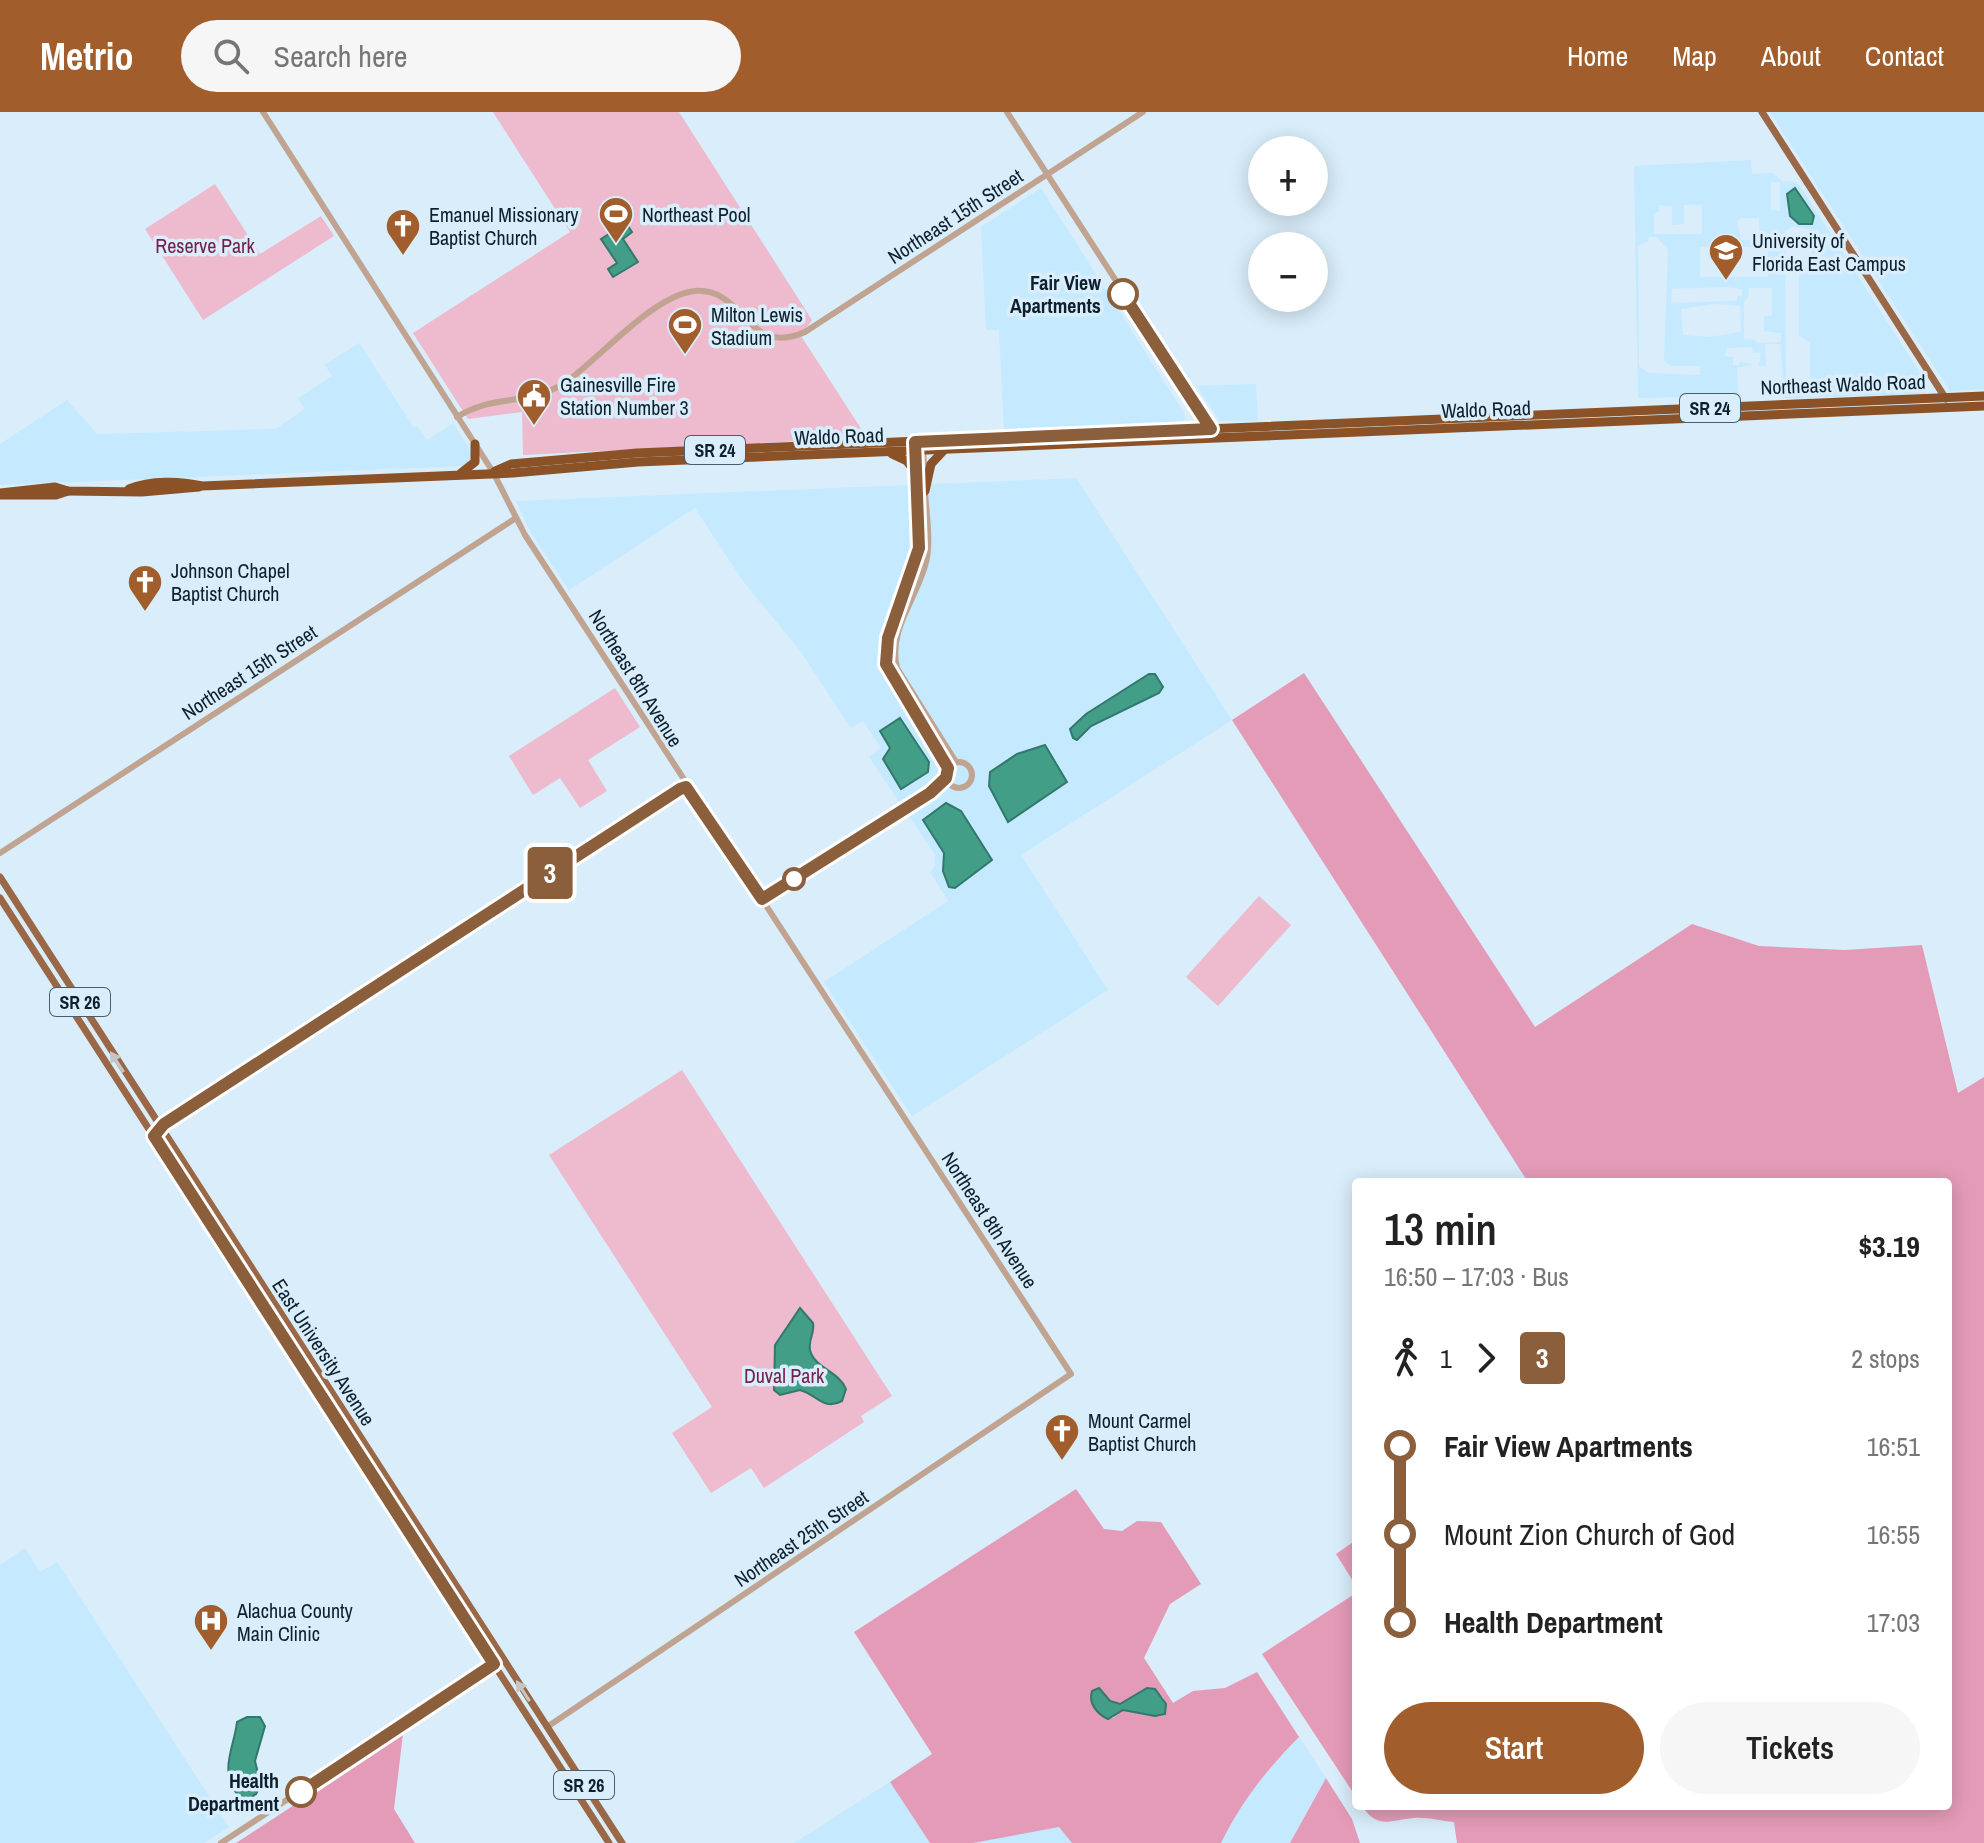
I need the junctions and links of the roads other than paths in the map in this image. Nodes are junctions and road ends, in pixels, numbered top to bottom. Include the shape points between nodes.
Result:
1 (263, 112) edge
2 (1007, 112) edge
3 (1143, 112) edge
4 (1762, 112) edge
5 (1047, 175) junction
6 (1984, 396) edge
7 (1948, 403) junction
8 (1984, 406) edge
9 (1850, 407) junction
10 (457, 417) junction
11 (1570, 424) joint
12 (1263, 427) joint
13 (1215, 435) junction
14 (475, 444) junction
15 (919, 446) junction
16 (945, 449) junction
17 (885, 452) junction
18 (493, 472) junction
19 (916, 473) junction
20 (458, 475) junction
21 (925, 491) junction
22 (0, 494) edge
23 (516, 518) junction
24 (908, 598) junction
25 (956, 762) junction
26 (948, 768) junction
27 (946, 778) junction
28 (950, 785) junction
29 (930, 793) junction
30 (0, 853) edge
31 (0, 877) edge
32 (0, 898) edge
33 (762, 899) junction
34 (48, 952) junction
35 (39, 958) junction
36 (104, 1041) junction
37 (96, 1046) junction
38 (159, 1127) junction
39 (154, 1136) junction
40 (217, 1217) junction
41 (209, 1223) junction
42 (265, 1291) junction
43 (257, 1297) junction
44 (1071, 1374) joint
45 (331, 1393) junction
46 (321, 1396) junction
47 (352, 1426) junction
48 (344, 1432) junction
49 (398, 1496) junction
50 (389, 1502) junction
51 (459, 1590) junction
52 (450, 1596) junction
53 (500, 1655) junction
54 (494, 1664) junction
55 (547, 1727) junction
56 (538, 1733) junction
57 (566, 1757) junction
58 (557, 1763) junction
59 (589, 1792) junction
60 (581, 1800) junction
61 (620, 1840) edge
62 (221, 1843) edge
63 (609, 1843) edge

1 - 10 street, Northeast 8th Avenue
2 - 5 street
3 - 5 street, Northeast 15th Street
4 - 7 main road
5 - 10 street, Northeast 15th Street via 805,332 781,339 750,327 723,296 687,292 614,339 554,390 529,399 489,401
5 - 13 street
6 - 7 highway, SR 24
7 - 8 highway, SR 24
7 - 9 highway, Northeast Waldo Road / SR 24
9 - 11 highway, Northeast Waldo Road / SR 24
9 - 12 highway, Northeast Waldo Road / SR 24
10 - 14 street, Northeast 8th Avenue
11 - 13 highway, Waldo Road / SR 24
12 - 13 highway, Waldo Road / SR 24
13 - 15 highway, Waldo Road / SR 24
13 - 16 highway, Waldo Road / SR 24
14 - 18 street, Northeast 8th Avenue
14 - 20 highway via 475,462
15 - 16 highway, Waldo Road / SR 24
15 - 17 highway, Waldo Road / SR 24
15 - 18 highway, Waldo Road / SR 24 via 567,457 511,464
15 - 19 street
15 - 21 street
16 - 21 highway via 931,464
17 - 18 highway, Waldo Road / SR 24
17 - 19 highway via 907,461
18 - 20 highway, Waldo Road / SR 24
18 - 23 street, Northeast 8th Avenue
19 - 24 street via 919,548
20 - 22 highway, Waldo Road / SR 24
21 - 24 street via 927,554
23 - 30 street, Northeast 15th Street
23 - 33 street, Northeast 8th Avenue
24 - 25 street via 895,641 897,668
24 - 26 street via 888,638 886,664
25 - 26 street
25 - 28 street via 969,768 971,779 962,788
26 - 27 street
27 - 28 street
27 - 29 street
28 - 29 street
29 - 33 street
31 - 34 main road, East University Avenue / SR 26
32 - 35 main road, East University Avenue / SR 26
33 - 44 street, Northeast 8th Avenue
34 - 35 main road
34 - 36 main road, East University Avenue / SR 26
35 - 37 main road, East University Avenue / SR 26
36 - 37 main road
38 -> 36 main road, East University Avenue / SR 26
37 - 39 main road, East University Avenue / SR 26
38 - 39 main road
38 - 40 main road, East University Avenue / SR 26
39 - 41 main road, East University Avenue / SR 26
40 - 41 main road
40 - 42 main road, East University Avenue / SR 26
41 - 43 main road, East University Avenue / SR 26
42 - 43 main road
42 - 45 main road, East University Avenue / SR 26
43 - 46 main road, East University Avenue / SR 26
44 - 55 street, Northeast 25th Street
45 - 46 main road
45 - 47 main road, East University Avenue / SR 26
46 - 48 main road, East University Avenue / SR 26
47 - 48 main road
47 - 49 main road, East University Avenue / SR 26
48 - 50 main road, East University Avenue / SR 26
49 - 50 main road
49 - 51 main road, East University Avenue / SR 26
50 - 52 main road, East University Avenue / SR 26
51 - 52 main road
51 - 53 main road, East University Avenue / SR 26
52 - 54 main road, East University Avenue / SR 26
53 - 54 main road
55 -> 53 main road, East University Avenue / SR 26
54 - 56 main road, East University Avenue / SR 26
54 - 62 street
55 - 56 main road
55 - 57 main road, East University Avenue / SR 26
56 - 58 main road, East University Avenue / SR 26
57 - 58 main road
57 - 59 main road, East University Avenue / SR 26
58 - 60 main road, East University Avenue / SR 26
59 - 60 main road
59 - 61 main road, East University Avenue / SR 26
60 - 63 main road, East University Avenue / SR 26
61 - 63 main road

